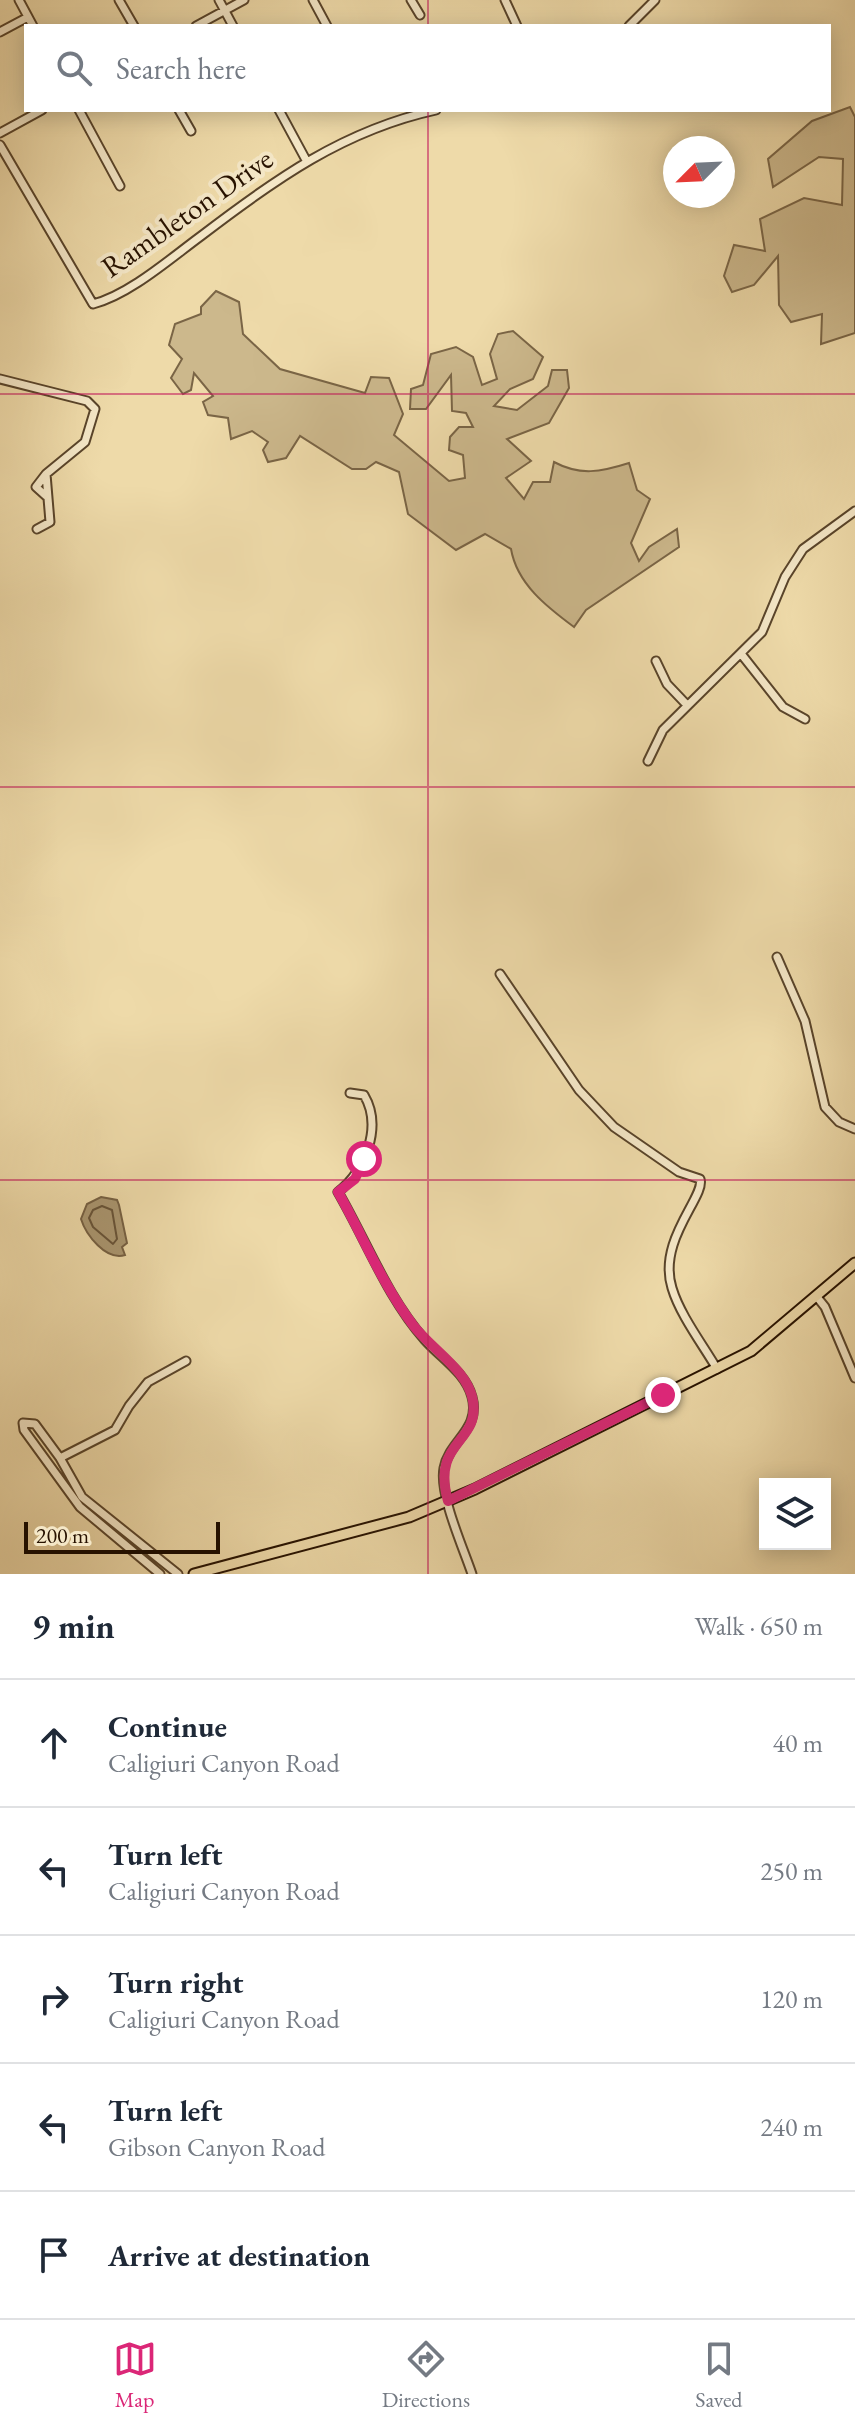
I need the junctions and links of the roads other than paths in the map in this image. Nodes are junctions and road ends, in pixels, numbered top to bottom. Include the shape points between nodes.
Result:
1 (19, 0) edge
2 (119, 0) edge
3 (219, 0) edge
4 (244, 0) edge
5 (313, 0) edge
6 (411, 0) edge
7 (505, 0) edge
8 (655, 0) edge
9 (225, 11) junction
10 (420, 15) dead end
11 (28, 17) junction
12 (32, 24) edge
13 (133, 24) edge
14 (200, 24) edge
15 (232, 24) edge
16 (326, 24) edge
17 (516, 24) edge
18 (631, 24) edge
19 (0, 32) edge
20 (38, 112) edge
21 (80, 112) edge
22 (180, 112) edge
23 (280, 112) edge
24 (429, 112) edge
25 (191, 131) dead end
26 (0, 133) edge
27 (0, 145) edge
28 (306, 160) junction
29 (120, 186) dead end
30 (1, 380) edge
31 (855, 511) edge
32 (37, 529) dead end
33 (742, 655) junction
34 (656, 661) dead end
35 (687, 705) junction
36 (805, 719) dead end
37 (648, 761) dead end
38 (777, 957) dead end
39 (500, 974) dead end
40 (350, 1093) dead end
41 (855, 1129) edge
42 (855, 1263) edge
43 (817, 1297) junction
44 (186, 1361) dead end
45 (717, 1369) junction
46 (855, 1378) edge
47 (60, 1458) junction
48 (448, 1501) junction
49 (213, 1572) edge
50 (160, 1574) edge
51 (178, 1574) edge
52 (194, 1574) edge
53 (472, 1574) edge

1 - 11 street
2 - 13 street
3 - 9 street
4 - 9 street
5 - 16 street
6 - 10 street
7 - 17 street
8 - 18 street
9 - 14 street
9 - 15 street
11 - 12 street
11 - 19 street
20 - 26 street
21 - 29 street
22 - 25 street
23 - 28 street
24 - 28 street, Rambleton Drive via 369,130
27 - 28 street, Rambleton Drive via 93,304 155,270
30 - 32 street via 87,401 95,409 85,442 46,474 50,522
31 - 33 street via 803,549 762,632
33 - 35 street
33 - 36 street via 783,707
34 - 35 street via 667,684
35 - 37 street via 663,730
38 - 41 street via 805,1021 825,1107
39 - 45 street via 579,1090 614,1127 679,1172 700,1179 698,1198 684,1215 670,1253 671,1288
40 - 48 street via 364,1095 371,1126 355,1179 338,1192 392,1295 460,1375 472,1397 469,1429 450,1451 443,1470
42 - 43 main road
43 - 45 main road via 751,1351
43 - 46 street
44 - 47 street via 148,1382 115,1430
45 - 48 main road
47 - 50 street via 35,1424 23,1423 80,1507
47 - 51 street via 82,1497
48 - 49 main road via 409,1517
48 - 53 street
49 - 52 main road

